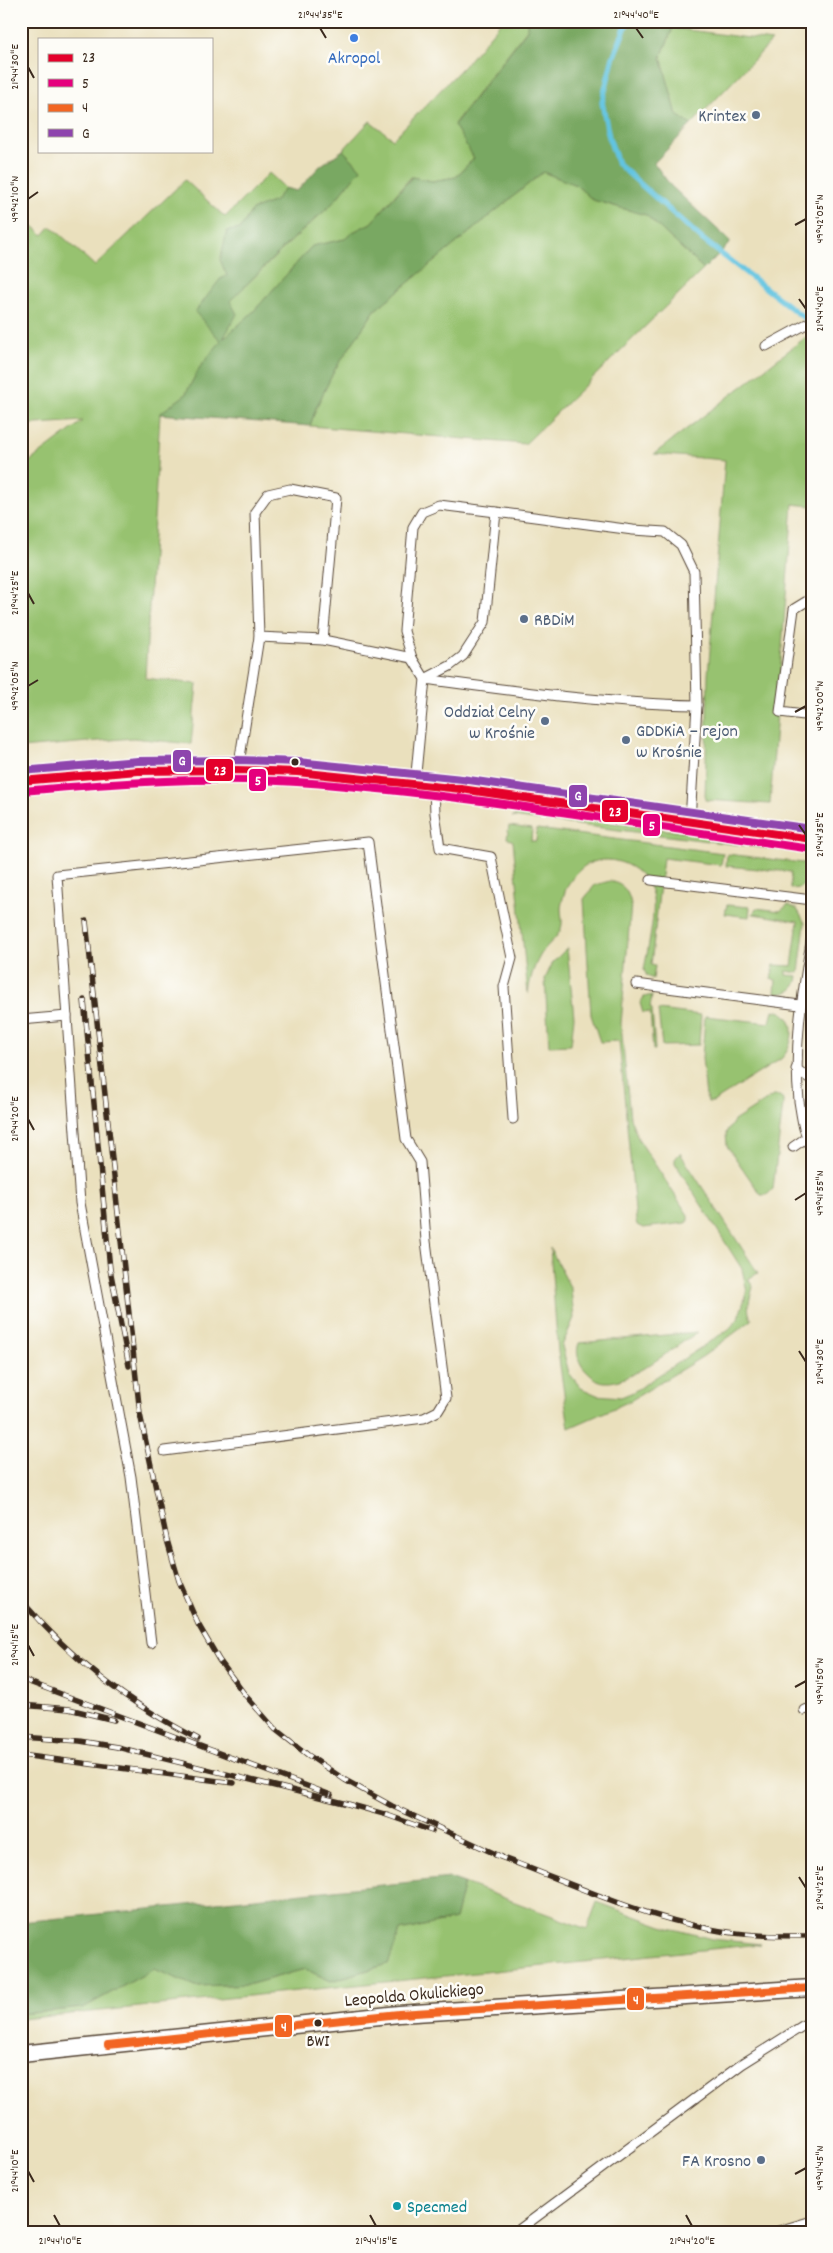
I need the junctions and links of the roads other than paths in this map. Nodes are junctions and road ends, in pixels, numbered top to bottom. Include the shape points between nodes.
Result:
1 (812, 321) edge
2 (766, 346) dead end
3 (496, 512) junction
4 (812, 598) edge
5 (259, 637) junction
6 (322, 640) junction
7 (412, 658) junction
8 (424, 679) junction
9 (697, 705) junction
10 (812, 716) edge
11 (238, 770) junction
12 (21, 781) edge
13 (424, 785) junction
14 (690, 822) junction
15 (812, 839) edge
16 (650, 880) dead end
17 (812, 900) edge
18 (812, 938) edge
19 (636, 984) dead end
20 (800, 1004) junction
21 (67, 1016) junction
22 (21, 1020) edge
23 (796, 1069) junction
24 (812, 1080) edge
25 (513, 1119) dead end
26 (806, 1138) junction
27 (793, 1147) dead end
28 (812, 1148) edge
29 (164, 1450) dead end
30 (151, 1643) dead end
31 (812, 1988) edge
32 (812, 2020) edge
33 (21, 2054) edge
34 (812, 2221) edge
35 (516, 2232) edge
36 (775, 2232) edge

1 - 2 lane
3 - 7 lane via 439,505 422,512 413,527 404,631
3 - 8 lane via 486,622 463,656
3 - 9 lane via 665,532 681,544 694,572
4 - 10 lane via 794,609 780,712
5 - 6 lane
5 - 6 lane via 255,512 268,494 290,489 336,498
5 - 11 lane
6 - 7 lane
7 - 8 lane
8 - 9 lane via 568,697
8 - 13 lane
9 - 14 lane
11 - 12 street via 138,771
11 - 13 street via 297,772
13 - 14 street
13 - 25 lane via 435,813 440,848 491,856 512,958 504,987
14 - 15 street
16 - 17 lane
18 - 20 lane
19 - 20 lane
20 - 23 lane
21 - 22 lane
21 - 29 lane via 57,875 368,842 406,1139 420,1162 426,1241 446,1398 438,1411 424,1418
21 - 30 lane via 80,1203 131,1477
23 - 24 lane
23 - 26 lane
26 - 27 lane
26 - 28 lane
31 - 33 street, Leopolda Okulickiego via 399,2014
32 - 35 lane via 742,2064
34 - 36 lane

